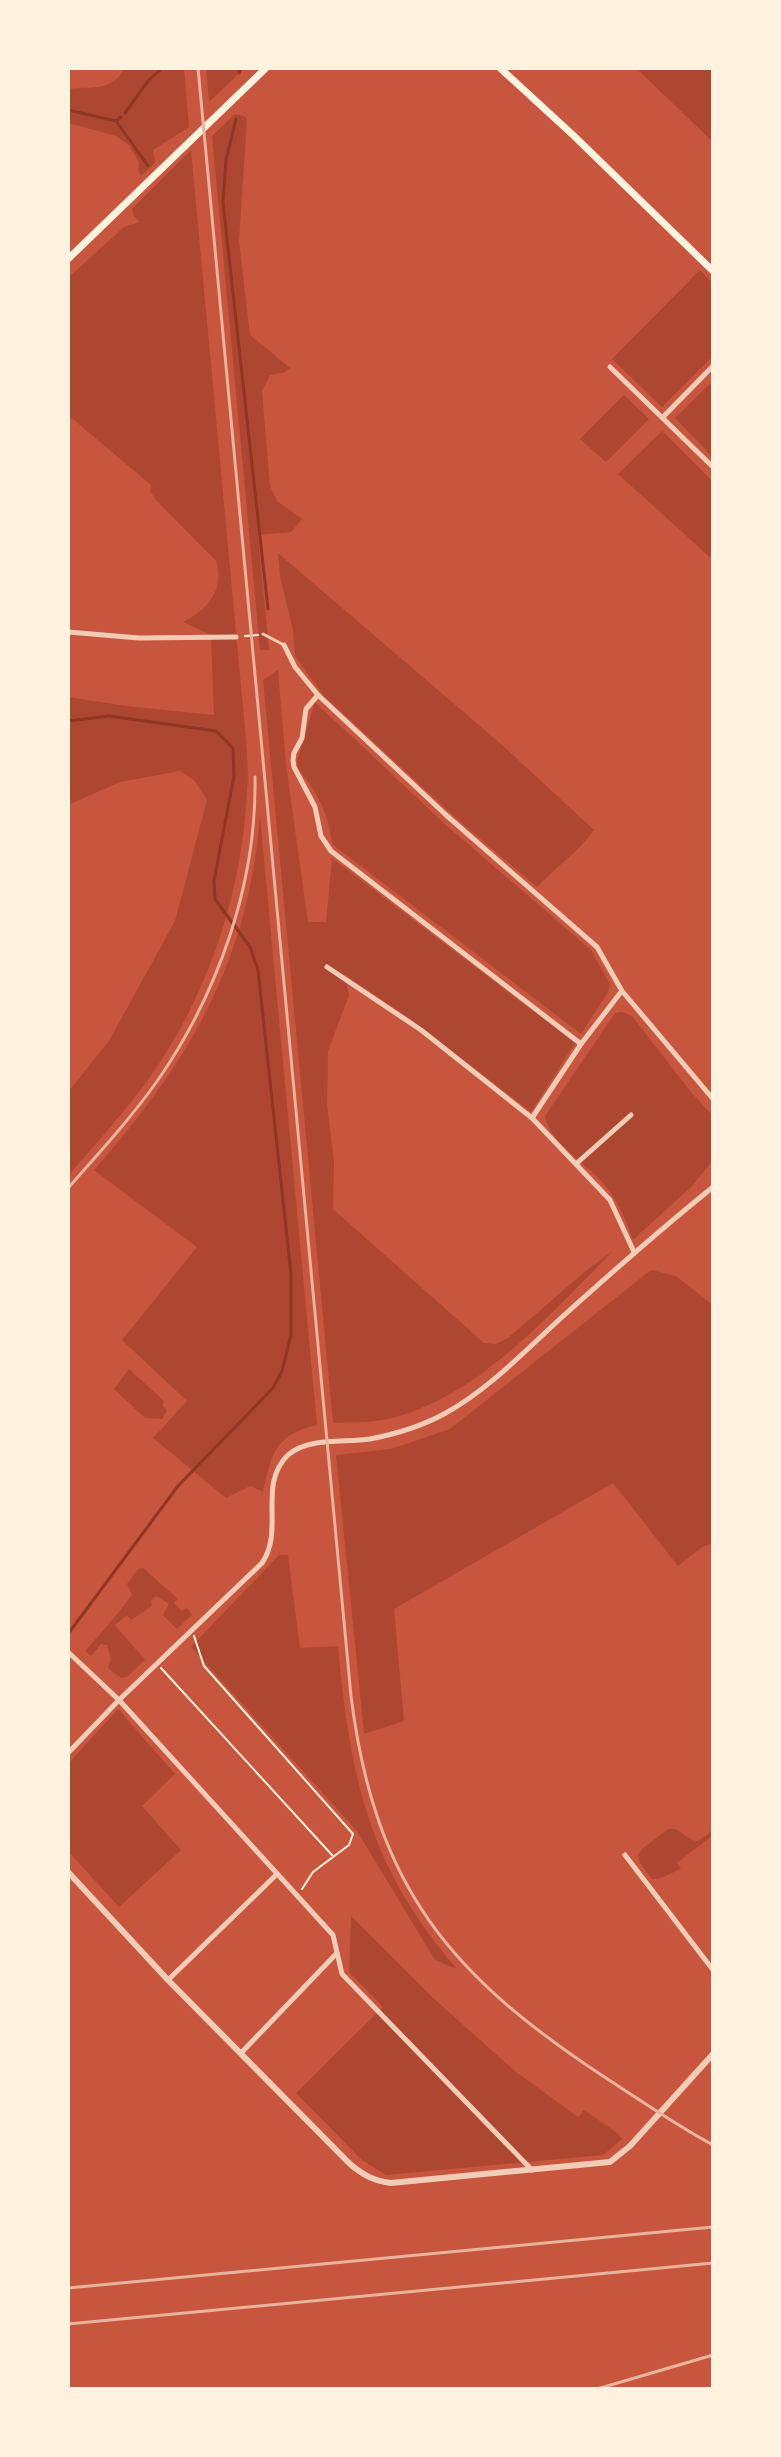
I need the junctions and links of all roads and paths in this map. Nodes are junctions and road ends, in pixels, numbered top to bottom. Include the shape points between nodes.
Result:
1 (266, 68) edge
2 (500, 68) edge
3 (68, 259) edge
4 (713, 271) edge
5 (713, 366) edge
6 (610, 367) dead end
7 (663, 417) junction
8 (713, 467) edge
9 (68, 632) edge
10 (263, 634) joint
11 (236, 637) joint
12 (284, 645) joint
13 (318, 695) junction
14 (327, 967) dead end
15 (622, 991) junction
16 (581, 1044) junction
17 (713, 1099) edge
18 (631, 1115) dead end
19 (532, 1118) junction
20 (577, 1163) junction
21 (713, 1187) edge
22 (634, 1252) junction
23 (192, 1631) junction
24 (68, 1652) edge
25 (157, 1664) junction
26 (119, 1700) junction
27 (68, 1753) edge
28 (625, 1855) dead end
29 (333, 1857) junction
30 (68, 1872) edge
31 (276, 1875) junction
32 (297, 1897) junction
33 (337, 1952) junction
34 (713, 1970) edge
35 (168, 1980) junction
36 (241, 2053) junction
37 (713, 2054) edge
38 (533, 2170) junction

1 - 3 main road
2 - 4 main road
5 - 7 street
6 - 7 street
7 - 8 street
9 - 11 street
10 - 11 path
10 - 12 lane
12 - 13 street
13 - 15 street via 597,947
13 - 16 street via 306,709 293,760 331,851
14 - 19 street via 421,1030
15 - 16 street
15 - 17 street
16 - 19 street
18 - 20 street
19 - 20 street
20 - 22 street via 617,1210
21 - 22 street
22 - 23 street via 458,1406 398,1433 293,1451 278,1468 272,1489 273,1537 267,1556
23 - 25 street
23 - 29 path via 204,1666 353,1834 349,1845
24 - 26 street
25 - 26 street
25 - 29 path
26 - 27 street
26 - 31 street
28 - 34 street
29 - 32 path via 313,1872
30 - 35 street
31 - 32 street
31 - 35 street
32 - 33 street via 333,1935
33 - 36 street
33 - 38 street via 342,1974
35 - 36 street
36 - 38 street via 355,2169 374,2180 391,2183
37 - 38 street via 616,2159

